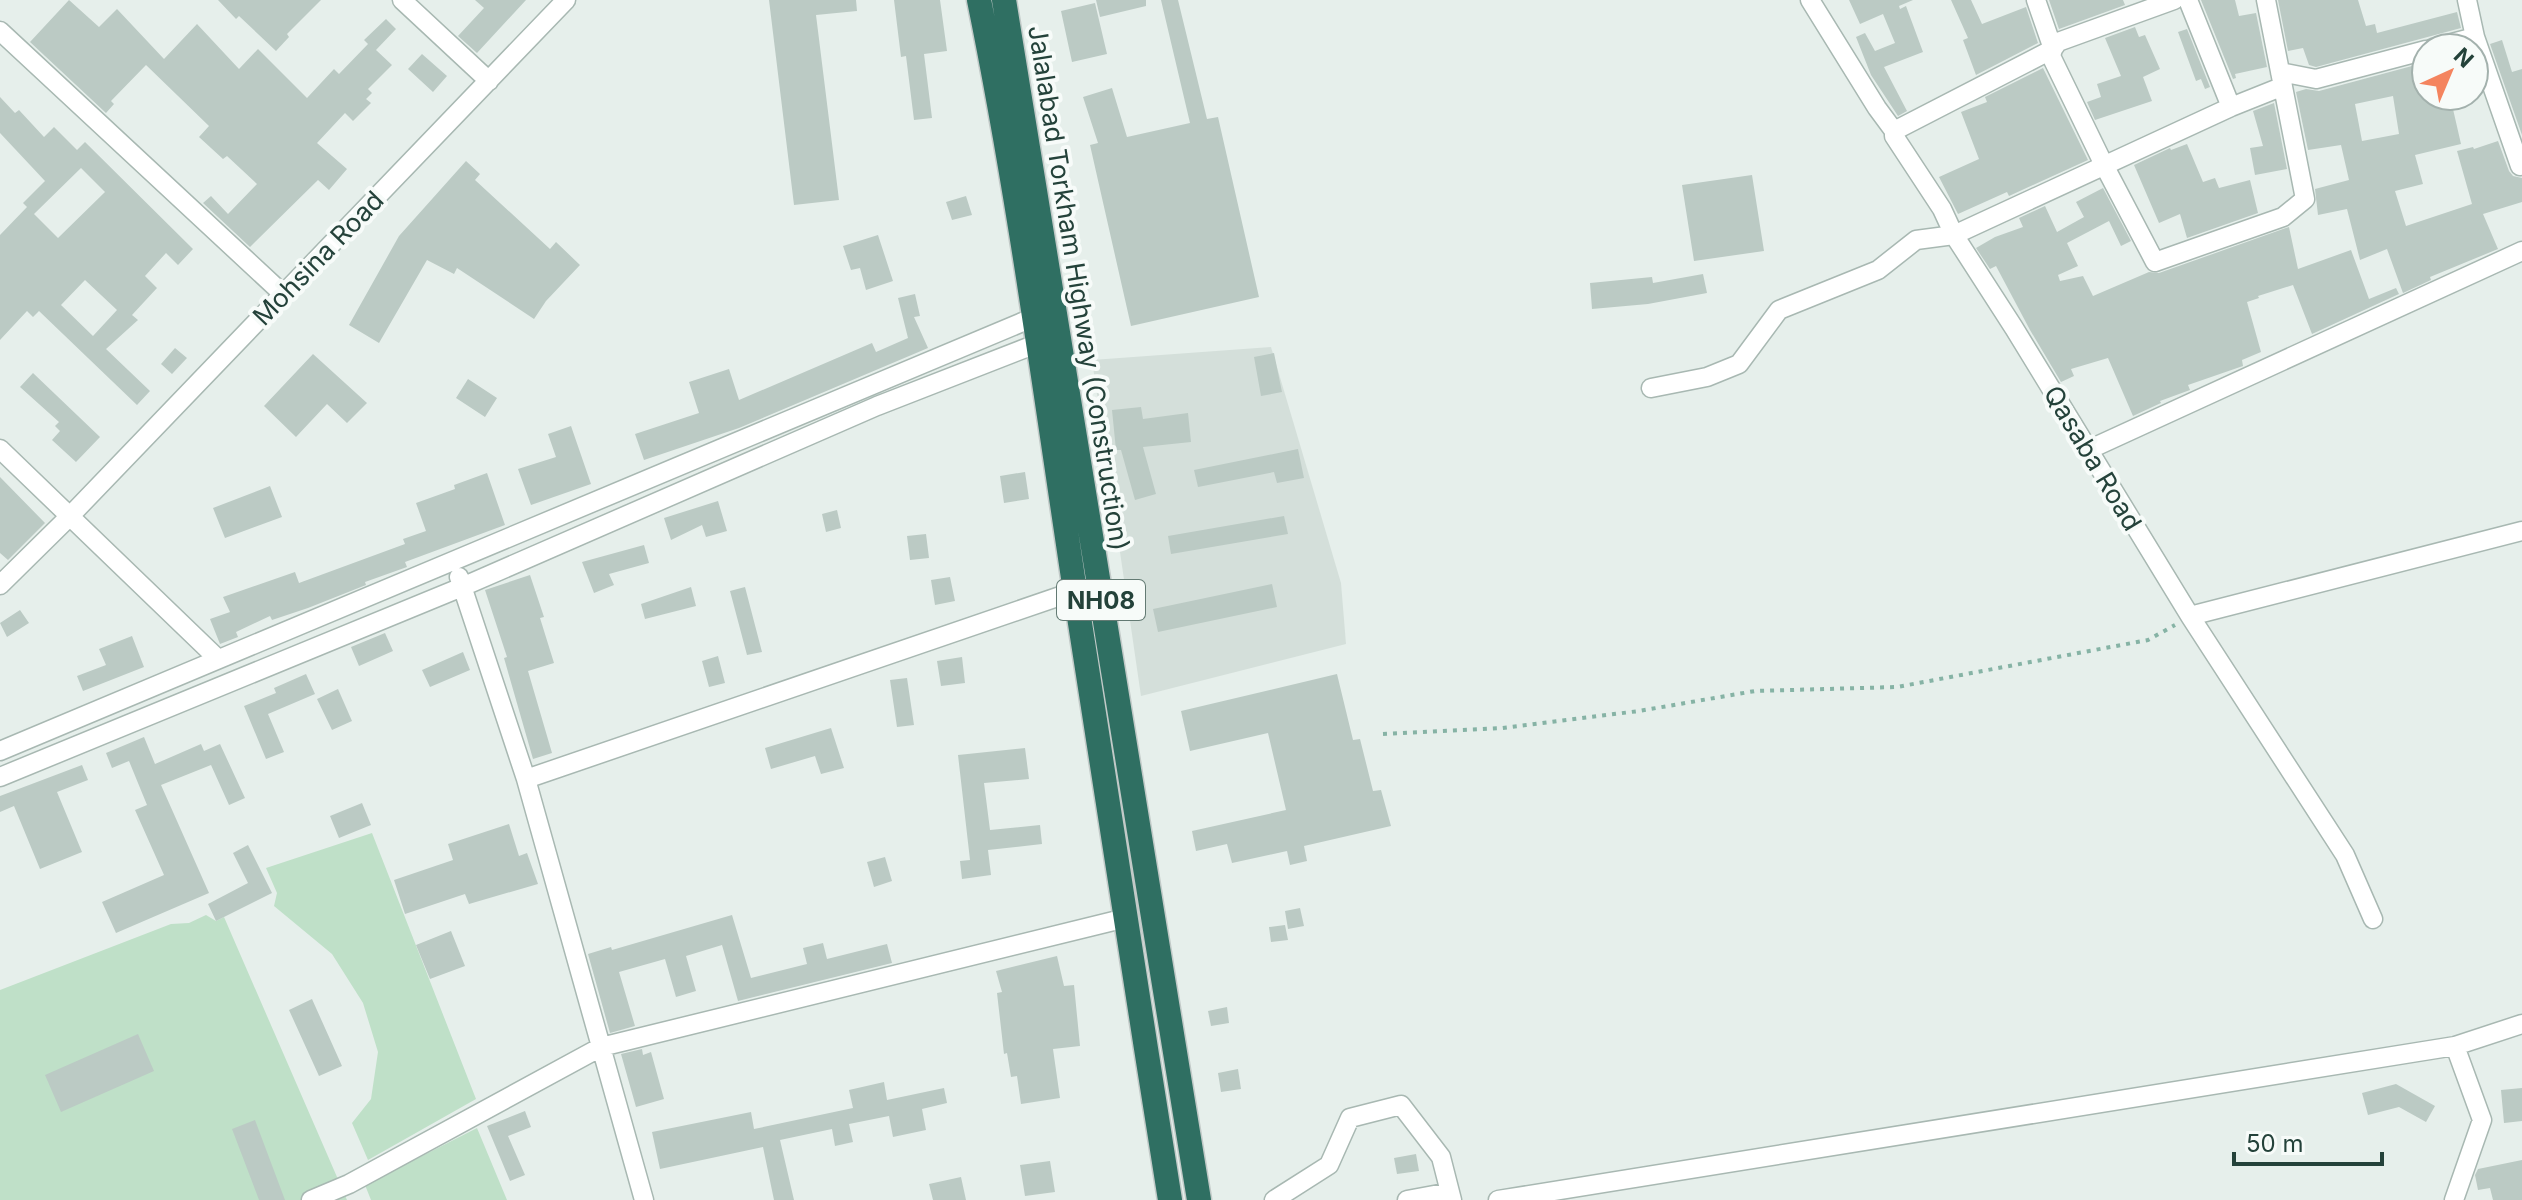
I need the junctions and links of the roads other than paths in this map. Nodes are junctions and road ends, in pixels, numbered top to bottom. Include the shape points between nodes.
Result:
1 (402, 0) edge
2 (566, 0) edge
3 (979, 0) edge
4 (990, 0) edge
5 (1004, 0) edge
6 (1810, 0) edge
7 (2036, 0) edge
8 (2174, 0) edge
9 (2188, 0) edge
10 (2266, 0) edge
11 (2467, 0) edge
12 (0, 31) edge
13 (2474, 32) edge
14 (2053, 49) junction
15 (2410, 54) edge
16 (2280, 80) junction
17 (2490, 80) edge
18 (489, 81) junction
19 (997, 87) junction
20 (2231, 107) junction
21 (1894, 131) junction
22 (2104, 165) junction
23 (2520, 166) dead end
24 (1954, 235) junction
25 (2522, 251) edge
26 (283, 294) junction
27 (1044, 313) junction
28 (1049, 339) junction
29 (969, 343) junction
30 (977, 366) junction
31 (1651, 388) dead end
32 (0, 449) edge
33 (2088, 450) junction
34 (70, 516) junction
35 (2522, 531) edge
36 (453, 559) junction
37 (0, 585) edge
38 (462, 587) junction
39 (1075, 591) junction
40 (2190, 616) junction
41 (249, 645) junction
42 (217, 658) junction
43 (259, 669) junction
44 (75, 718) junction
45 (85, 740) junction
46 (0, 751) edge
47 (0, 777) edge
48 (526, 779) junction
49 (1126, 918) junction
50 (2373, 919) dead end
51 (2522, 1024) edge
52 (2455, 1046) junction
53 (601, 1047) junction
54 (1178, 1069) junction
55 (1150, 1073) junction
56 (1451, 1196) edge
57 (311, 1200) edge
58 (644, 1200) edge
59 (1170, 1200) edge
60 (1199, 1200) edge
61 (1274, 1200) edge
62 (1407, 1200) edge
63 (1498, 1200) edge
64 (2454, 1200) edge

1 - 18 street
2 - 18 street, Mohsina Road
3 - 19 highway, NH08
4 - 19 highway, NH08
5 - 27 highway, Jalalabad Torkham Highway (Construction) / NH08
6 - 21 street, Qasaba Road
7 - 14 street
8 - 14 street via 2058,42
9 - 20 street
10 - 16 street
11 - 13 street
12 - 26 street
14 - 21 street
14 - 22 street via 2051,56
15 - 16 street via 2316,79
16 - 20 street
16 - 22 street via 2305,199 2283,217 2155,262
17 - 23 street
18 - 26 street, Mohsina Road
19 - 27 highway, NH08
20 - 22 street
21 - 24 street, Qasaba Road
22 - 24 street
24 - 31 street via 1916,240 1878,270 1779,310 1739,364 1707,377
24 - 33 street, Qasaba Road
25 - 33 street
26 - 34 street, Mohsina Road
27 - 28 highway, Jalalabad Torkham Highway (Construction) / NH08
27 - 29 street
28 - 30 street
28 - 39 highway, NH08
28 - 54 highway, Jalalabad Torkham Highway (Construction) / NH08
29 - 30 street
29 - 36 street
30 - 38 street
32 - 34 street
33 - 40 street, Qasaba Road
34 - 37 street, Mohsina Road
34 - 42 street
35 - 40 street
36 - 38 street
36 - 41 street
38 - 43 street
38 - 48 street
39 - 48 street
39 - 49 highway, NH08
40 - 50 street, Qasaba Road via 2345,855
41 - 42 street
41 - 43 street
42 - 44 street
43 - 45 street
44 - 45 street
44 - 46 street
45 - 47 street
48 - 53 street
49 - 53 street
49 - 55 highway, NH08
51 - 52 street
52 - 63 street
52 - 64 street via 2482,1120
53 - 57 street
53 - 58 street
54 - 55 highway
54 - 60 highway, Jalalabad Torkham Highway (Construction) / NH08
55 - 59 highway, NH08
56 - 61 street via 1441,1157 1401,1105 1350,1118 1329,1165
56 - 62 street

